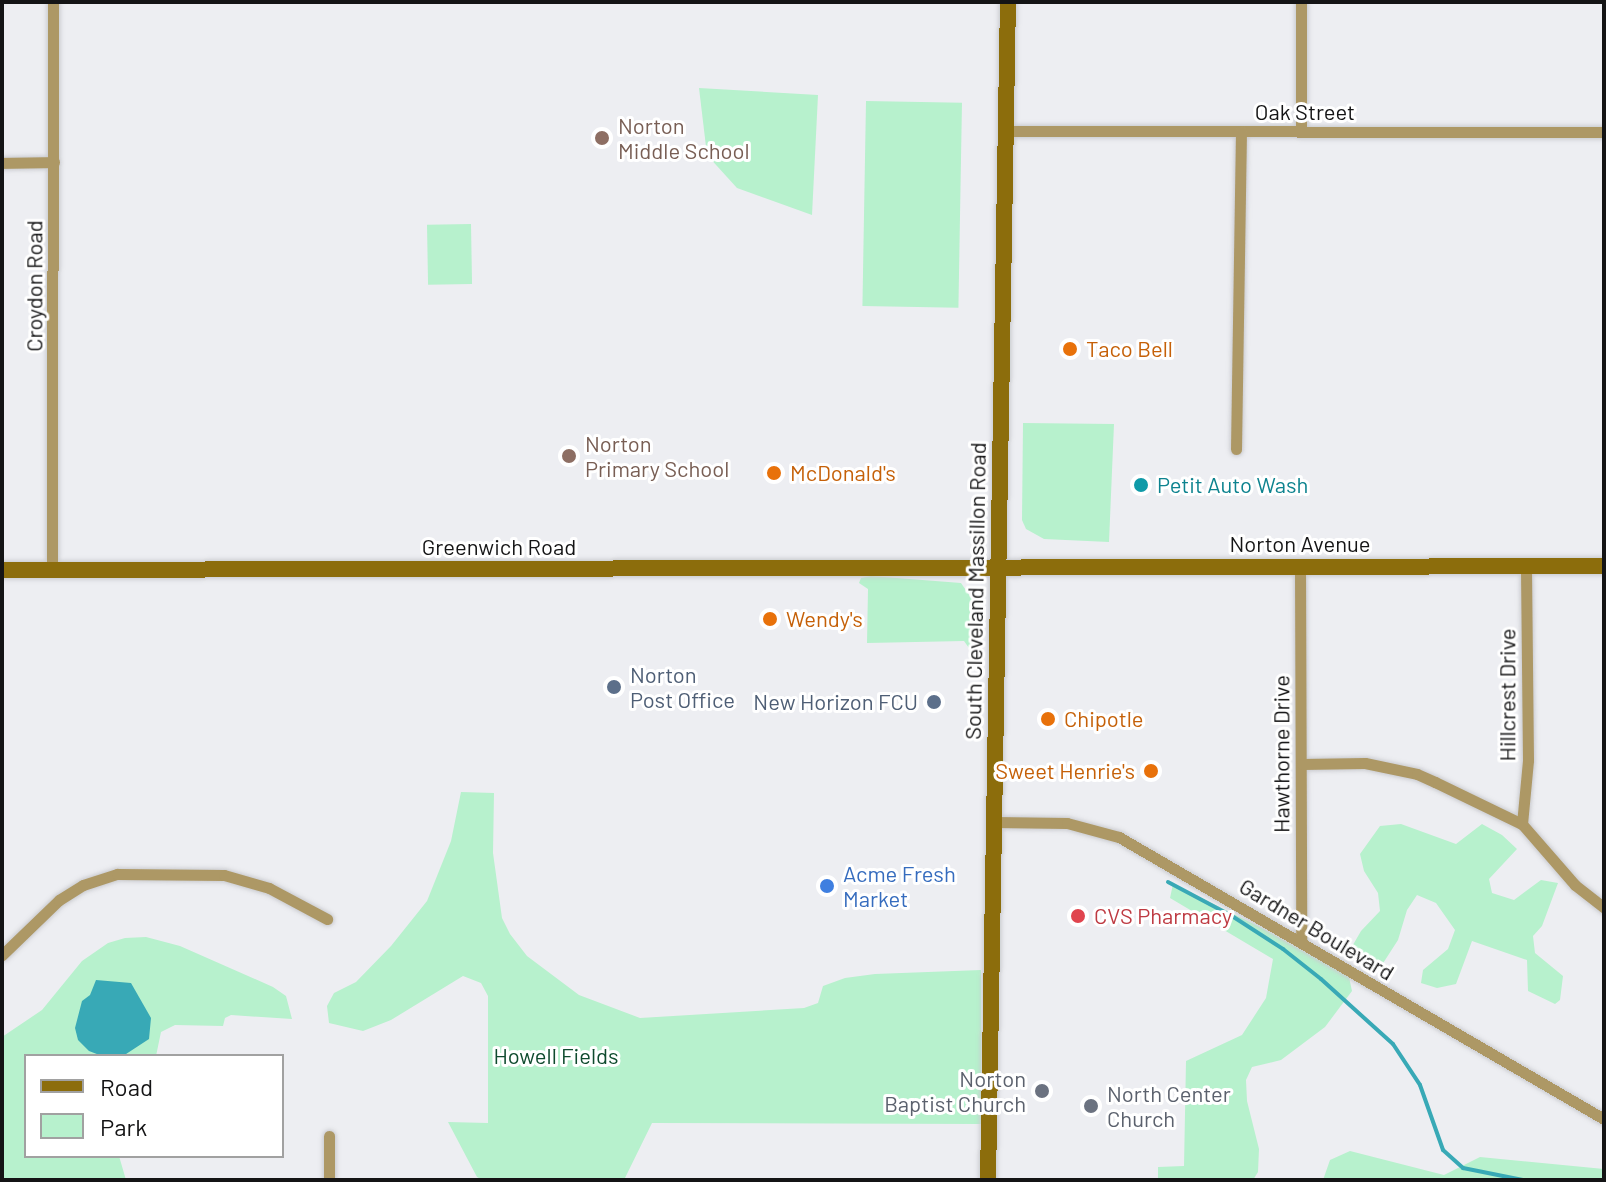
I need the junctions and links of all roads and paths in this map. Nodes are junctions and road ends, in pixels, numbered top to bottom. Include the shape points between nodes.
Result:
1 (53, 2) edge
2 (1008, 2) edge
3 (1301, 2) edge
4 (1006, 131) junction
5 (1241, 131) junction
6 (1301, 132) junction
7 (1604, 132) edge
8 (54, 162) junction
9 (2, 163) edge
10 (1236, 449) dead end
11 (1300, 566) junction
12 (1526, 566) junction
13 (1604, 566) edge
14 (997, 567) junction
15 (52, 569) junction
16 (2, 570) edge
17 (1302, 764) junction
18 (994, 822) junction
19 (1522, 824) junction
20 (1604, 908) edge
21 (327, 919) dead end
22 (1301, 942) junction
23 (2, 955) edge
24 (1604, 1119) edge
25 (329, 1136) dead end
26 (329, 1180) edge
27 (988, 1180) edge

1 - 8 street, Croydon Road
2 - 4 main road, South Cleveland Massillon Road
3 - 6 street
4 - 5 street, Oak Street
4 - 14 main road, South Cleveland Massillon Road
5 - 6 street, Oak Street
5 - 10 street
6 - 7 street, Oak Street
8 - 9 street
8 - 15 street, Croydon Road
11 - 12 main road, Norton Avenue
11 - 14 main road, Norton Avenue
11 - 17 street, Hawthorne Drive
12 - 13 main road, Norton Avenue
12 - 19 street, Hillcrest Drive via 1528,760
14 - 15 main road, Greenwich Road
14 - 18 main road, South Cleveland Massillon Road
15 - 16 main road, Greenwich Road
17 - 19 street via 1344,761 1417,774
17 - 22 street, Hawthorne Drive
18 - 22 street, Gardner Boulevard via 1061,822 1110,833
18 - 27 main road, South Cleveland Massillon Road
19 - 20 street via 1575,885
21 - 23 street via 269,888 224,875 117,874 59,900
22 - 24 street, Gardner Boulevard
25 - 26 street

